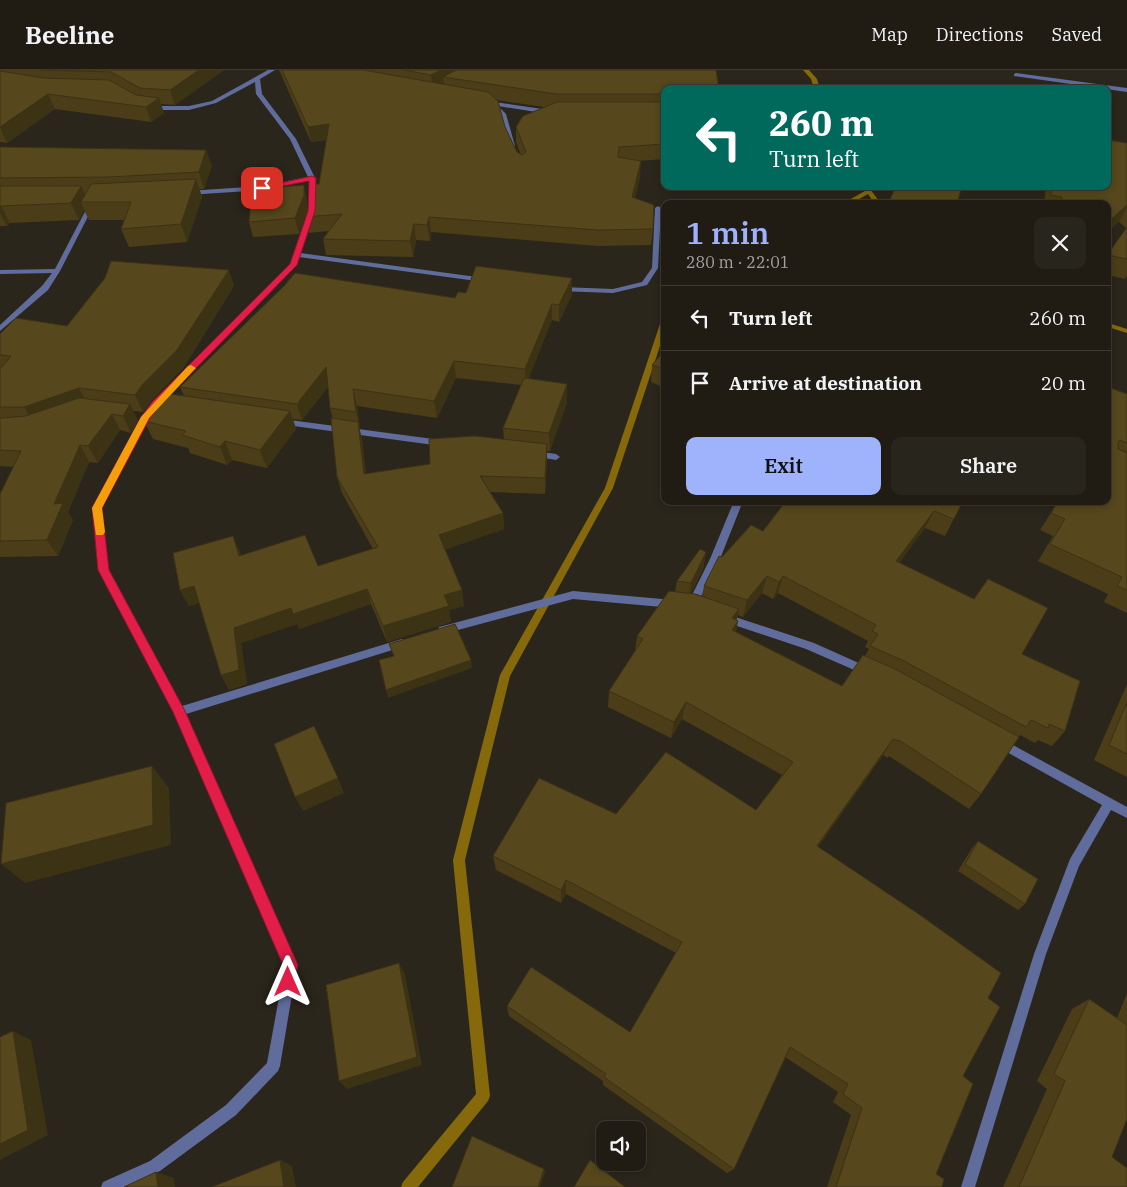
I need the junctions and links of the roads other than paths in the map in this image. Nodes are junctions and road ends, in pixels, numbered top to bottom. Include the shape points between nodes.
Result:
1 (272, 70) edge
2 (1016, 75) dead end
3 (257, 79) junction
4 (1090, 85) edge
5 (1111, 88) edge
6 (1127, 90) edge
7 (484, 102) edge
8 (492, 104) junction
9 (144, 107) edge
10 (540, 118) edge
11 (515, 135) edge
12 (510, 142) junction
13 (514, 150) edge
14 (312, 178) junction
15 (183, 194) edge
16 (85, 200) edge
17 (658, 208) dead end
18 (298, 255) junction
19 (57, 271) junction
20 (0, 272) edge
21 (490, 280) edge
22 (556, 289) edge
23 (0, 329) edge
24 (274, 420) edge
25 (452, 444) edge
26 (528, 454) edge
27 (556, 457) dead end
28 (737, 505) edge
29 (719, 615) edge
30 (436, 632) edge
31 (416, 638) edge
32 (882, 678) edge
33 (179, 711) junction
34 (987, 736) edge
35 (1109, 804) junction
36 (1127, 813) edge
37 (108, 1187) edge
38 (968, 1187) edge

1 - 3 street
2 - 4 street
3 - 9 street via 214,102 189,108
3 - 14 street via 259,94 293,139
5 - 6 street
7 - 8 street
8 - 10 street via 556,113
8 - 12 street via 503,114
11 - 12 street
12 - 13 street
14 - 15 street via 262,188
14 - 18 street via 312,211
16 - 19 street via 94,200
17 - 22 street via 655,268 645,284 614,291
18 - 21 street
18 - 33 street via 293,265 160,405 142,416 97,508 104,570
19 - 20 street
19 - 23 street via 45,288
24 - 25 street
26 - 27 street
28 - 30 street via 696,608 573,595
29 - 32 street via 810,646
31 - 33 street
33 - 37 street via 291,965 273,1066 224,1116 155,1166
34 - 35 street
35 - 36 street
35 - 38 street via 1074,863 1050,926

